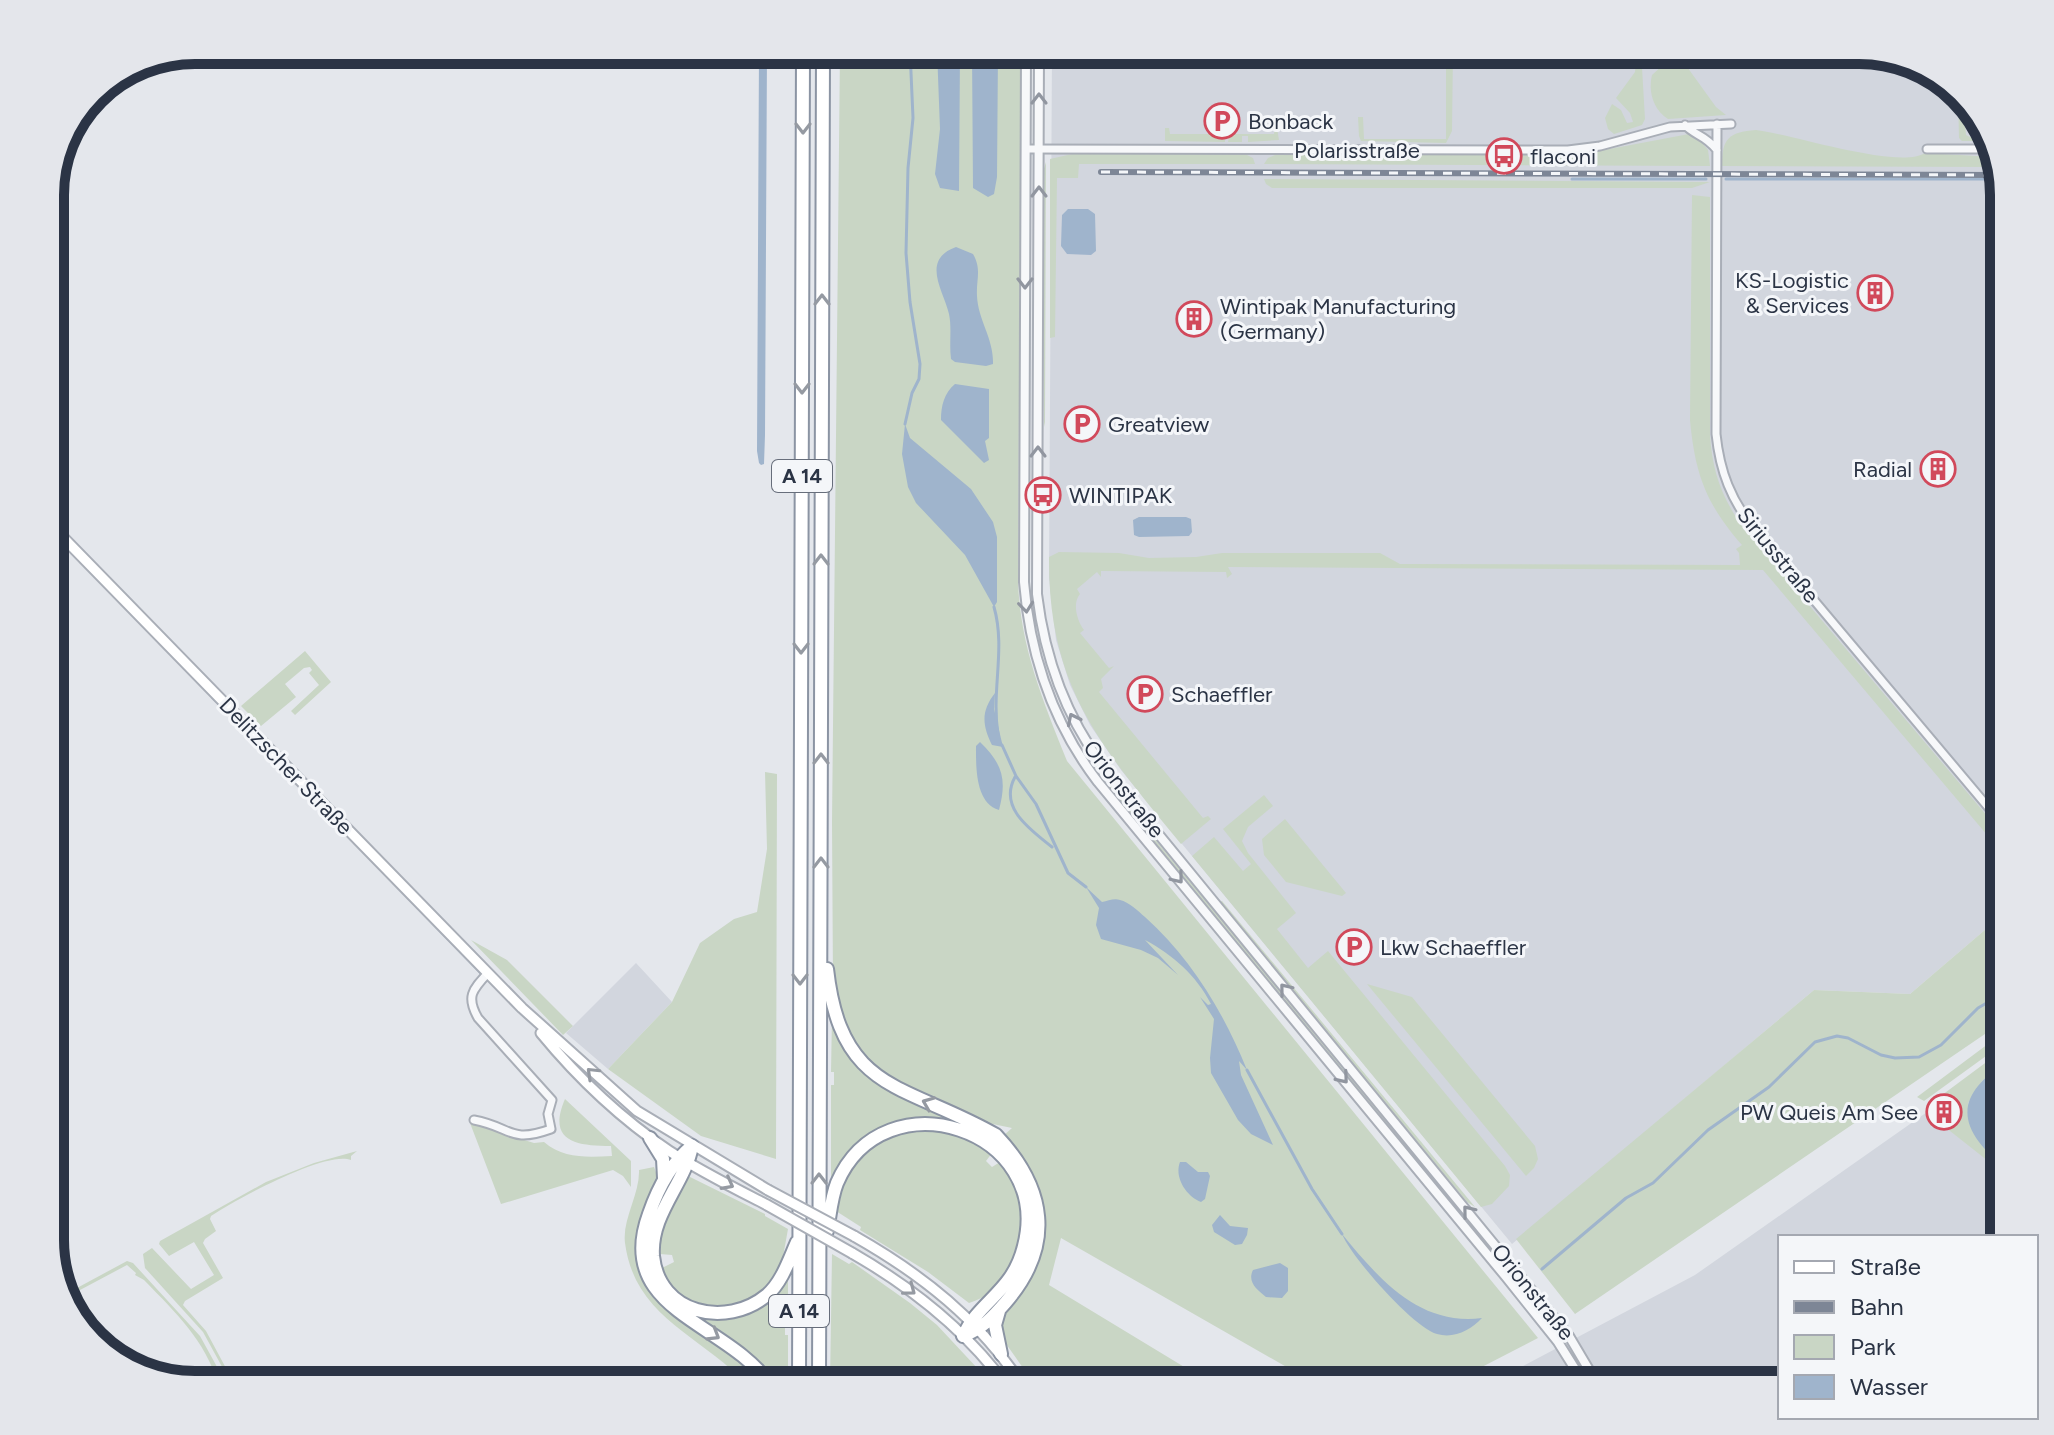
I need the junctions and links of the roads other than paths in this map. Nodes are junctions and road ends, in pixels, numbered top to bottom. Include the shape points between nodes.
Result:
1 (803, 64) edge
2 (823, 64) edge
3 (1026, 64) edge
4 (1039, 64) edge
5 (1717, 124) junction
6 (1731, 124) dead end
7 (1685, 125) junction
8 (1026, 149) junction
9 (1039, 149) junction
10 (1927, 149) dead end
11 (1982, 149) edge
12 (1717, 150) junction
13 (64, 538) edge
14 (1990, 809) edge
15 (820, 913) junction
16 (488, 973) junction
17 (522, 1008) junction
18 (474, 1120) dead end
19 (650, 1138) junction
20 (692, 1146) junction
21 (684, 1160) junction
22 (664, 1181) junction
23 (800, 1236) junction
24 (819, 1285) junction
25 (1000, 1309) junction
26 (975, 1325) junction
27 (963, 1336) junction
28 (1001, 1354) junction
29 (761, 1371) edge
30 (799, 1371) edge
31 (819, 1371) edge
32 (994, 1371) edge
33 (1013, 1371) edge
34 (1576, 1371) edge
35 (1590, 1371) edge

1 -> 23 highway, A 14
15 -> 2 highway, A 14
3 - 8 street, Orionstraße
9 -> 4 street, Orionstraße
5 - 6 street, Polarisstraße
5 - 7 street, Polarisstraße
5 - 12 street, Siriusstraße
7 - 9 street, Polarisstraße via 1568,150
7 - 12 street
8 - 9 street, Polarisstraße
8 -> 34 street, Orionstraße via 1024,582 1029,629 1047,694 1092,774 1496,1265
35 -> 9 street, Orionstraße via 1569,1336 1106,770 1072,719 1046,651 1037,594
10 - 11 street
12 - 14 street, Siriusstraße via 1716,434 1729,491 1755,530
13 - 16 main road, Delitzscher Straße
24 -> 15 highway, A 14
25 -> 15 highway via 1027,1274 1035,1252 1038,1215 1029,1179 996,1135 888,1085 854,1053 830,998
16 - 17 main road, Delitzscher Straße
16 - 18 street via 473,993 471,1006 552,1100 551,1129 515,1137 495,1124
17 - 19 main road via 590,1088
20 -> 17 main road via 627,1103
19 - 21 main road
19 - 22 highway via 663,1159
20 - 21 highway
20 - 26 main road, bridge via 915,1274
21 - 22 highway
21 - 23 highway via 660,1216 653,1255 665,1286 691,1308 714,1315 756,1303 775,1287
21 -> 27 main road, bridge via 852,1253 912,1292
22 -> 29 highway via 644,1228 643,1252 651,1281 673,1309
23 - 30 highway, A 14
24 - 26 highway via 833,1194 847,1165 884,1134 915,1124 944,1125 975,1134 1003,1156 1027,1206 1025,1243 1016,1270
24 - 31 highway, A 14
25 - 26 highway
25 - 28 highway via 995,1325
26 - 27 highway
26 - 28 main road
27 - 32 main road
28 - 33 main road

